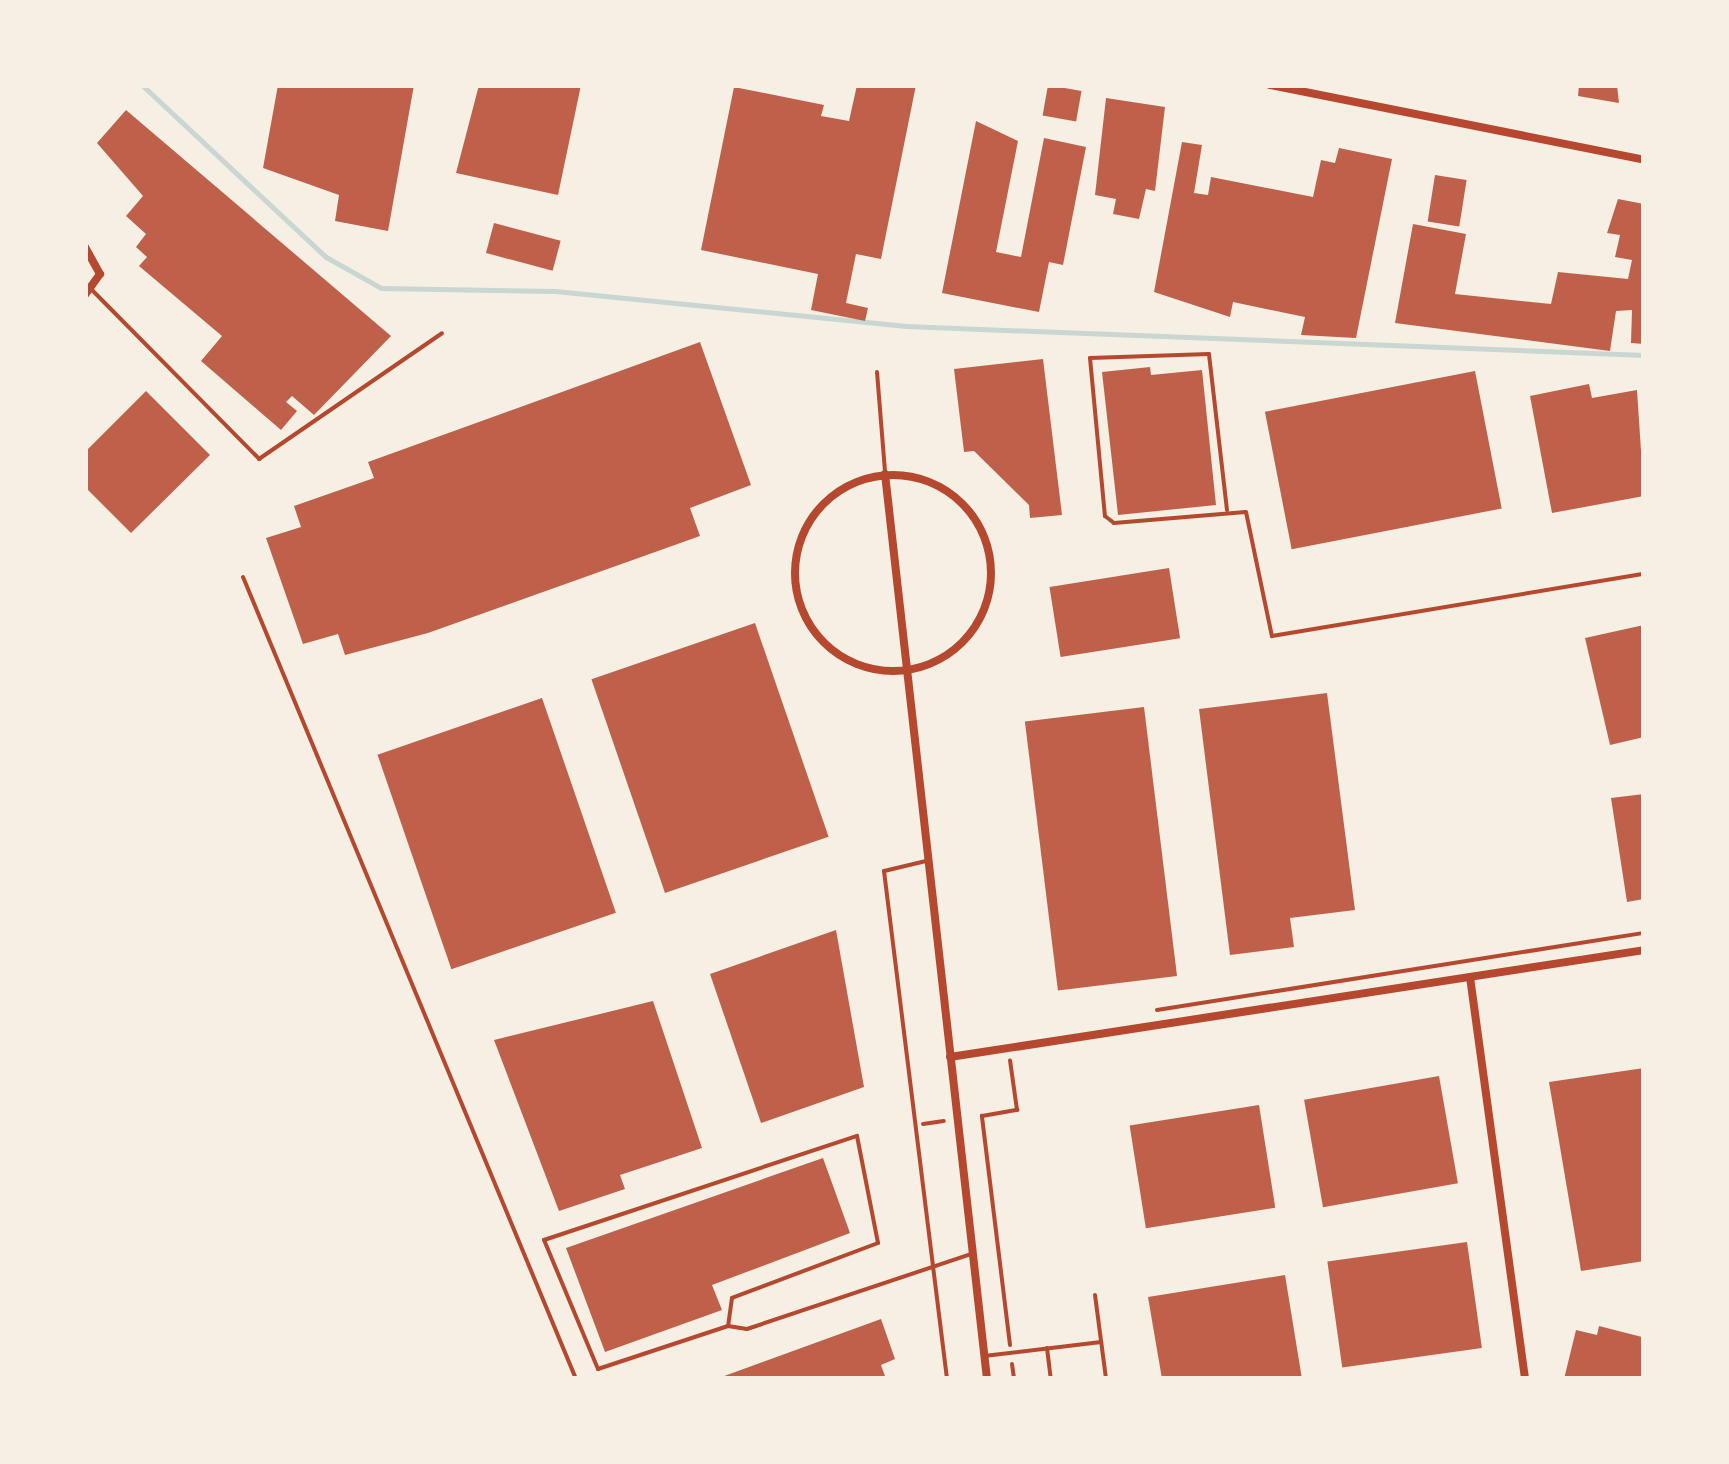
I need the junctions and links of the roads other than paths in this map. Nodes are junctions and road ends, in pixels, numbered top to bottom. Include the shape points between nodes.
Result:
1 (1270, 85) edge
2 (1644, 160) edge
3 (85, 247) edge
4 (88, 293) edge
5 (442, 333) dead end
6 (877, 372) dead end
7 (885, 474) junction
8 (1227, 510) junction
9 (1644, 574) edge
10 (905, 672) junction
11 (928, 861) junction
12 (1644, 950) edge
13 (1470, 977) junction
14 (950, 1057) junction
15 (973, 1254) junction
16 (932, 1267) junction
17 (1095, 1295) dead end
18 (728, 1326) junction
19 (1101, 1342) junction
20 (1047, 1348) junction
21 (984, 1356) junction
22 (947, 1379) edge
23 (987, 1379) edge
24 (1051, 1379) edge
25 (1106, 1379) edge
26 (1525, 1379) edge

1 - 2 street
3 - 4 street via 100,264
4 - 5 lane via 259,459
6 - 7 lane
7 - 10 street
7 - 10 street via 950,492 989,546 992,580 965,642
7 - 10 street via 854,482 818,510 796,552 795,583 820,640 874,670
8 - 8 lane via 1209,354 1090,358 1108,521
8 - 9 lane via 1249,515 1272,636
10 - 11 street
11 - 14 street
11 - 16 lane via 884,871
12 - 13 street
13 - 14 street
13 - 26 street
14 - 15 street
15 - 16 lane
15 - 21 street
16 - 18 lane via 747,1329
16 - 22 lane
17 - 19 lane
18 - 18 lane via 732,1298 878,1243 856,1136 544,1240 598,1369
19 - 20 lane
19 - 25 lane
20 - 21 lane
20 - 24 lane
21 - 23 street

